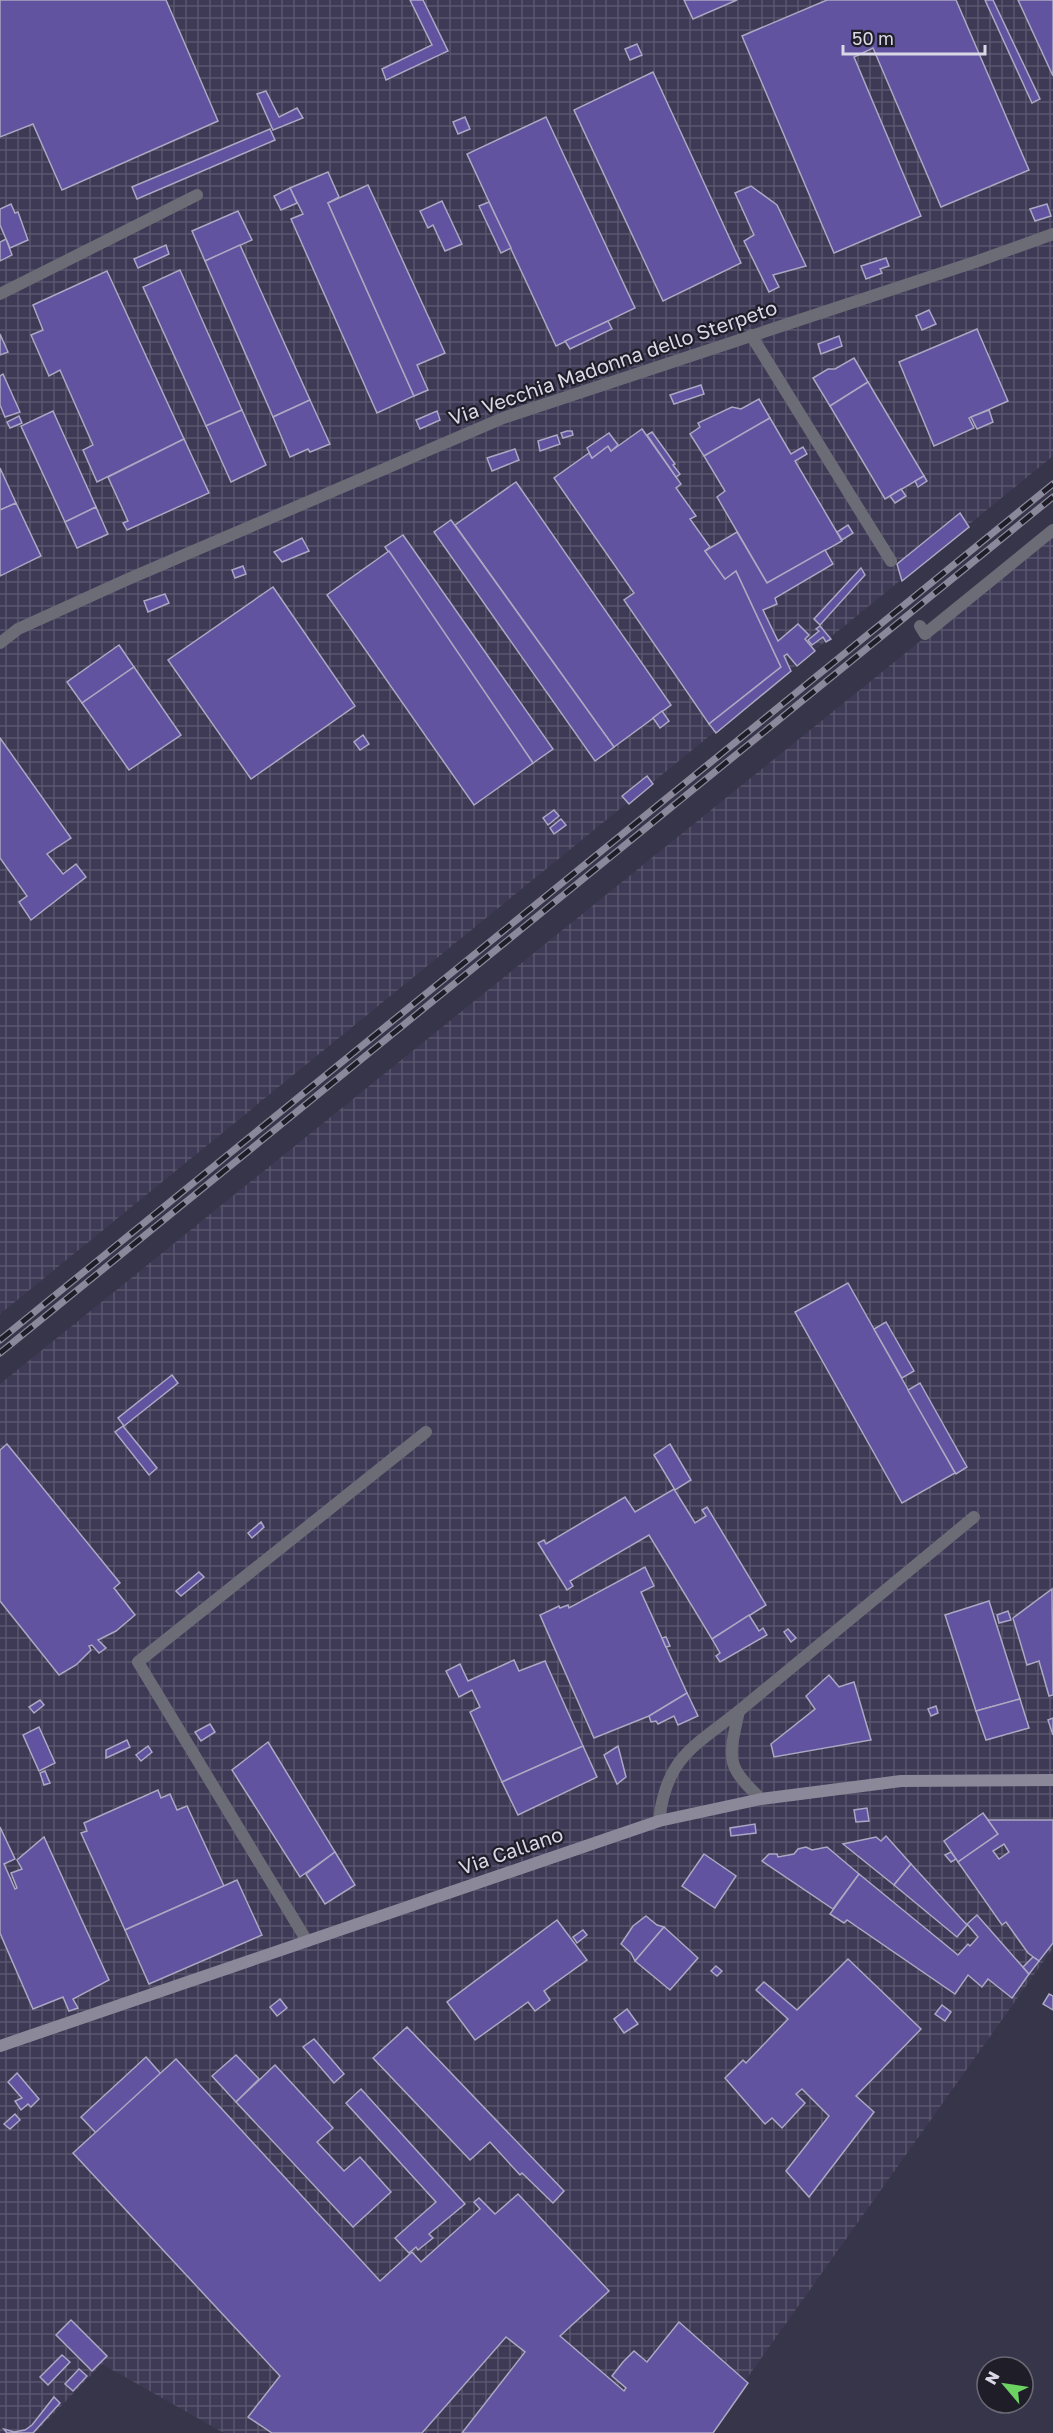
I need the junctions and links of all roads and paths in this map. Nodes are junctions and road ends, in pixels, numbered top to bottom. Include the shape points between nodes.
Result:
1 (197, 195) dead end
2 (1053, 234) edge
3 (0, 294) edge
4 (751, 335) junction
5 (1053, 530) edge
6 (891, 561) dead end
7 (920, 626) dead end
8 (0, 643) edge
9 (426, 1432) dead end
10 (974, 1517) dead end
11 (739, 1711) junction
12 (1053, 1780) edge
13 (760, 1798) junction
14 (659, 1821) junction
15 (307, 1941) junction
16 (0, 2046) edge

1 - 3 street
2 - 4 street, Via Vecchia Madonna dello Sterpeto
4 - 6 street
4 - 8 street, Via Vecchia Madonna dello Sterpeto via 503,418 115,585 18,629
5 - 7 street via 926,634
9 - 15 street via 138,1662
10 - 11 street
11 - 13 street via 732,1764 742,1781
11 - 14 street via 681,1759 668,1776
12 - 13 street, Via Callano via 901,1781
13 - 14 street, Via Callano
14 - 15 street, Via Callano
15 - 16 street, Via Callano

